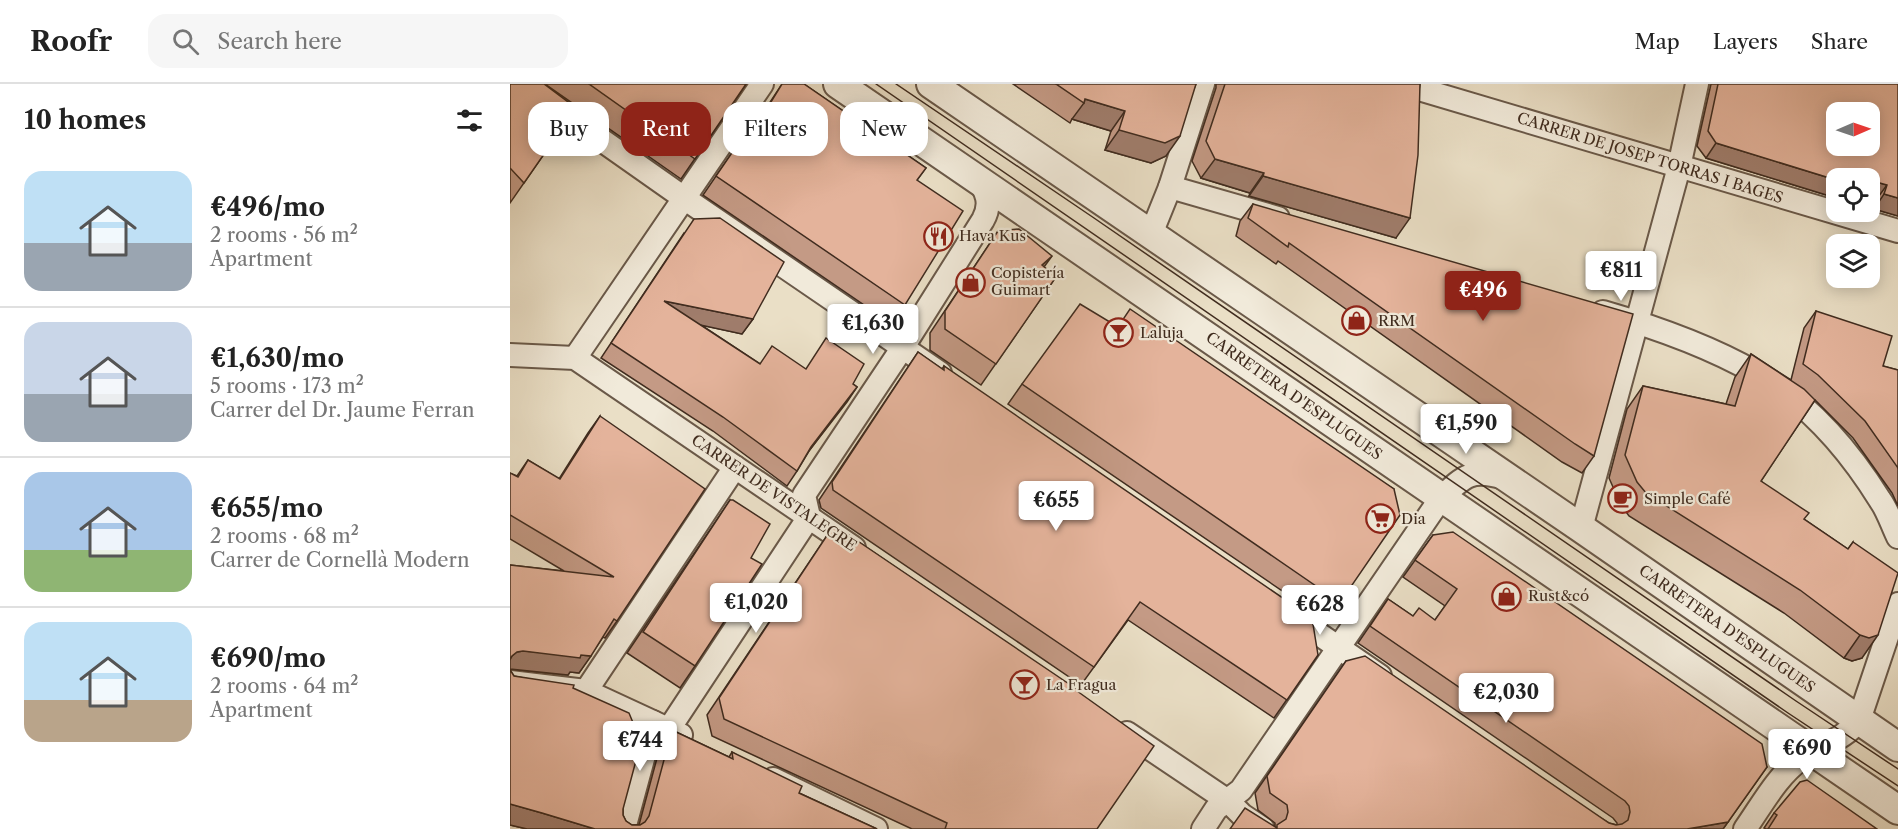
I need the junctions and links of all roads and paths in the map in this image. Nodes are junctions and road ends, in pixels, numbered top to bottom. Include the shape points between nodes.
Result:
1 (522, 84) edge
2 (762, 84) edge
3 (931, 84) edge
4 (1203, 84) edge
5 (1402, 84) edge
6 (1697, 84) edge
7 (845, 86) edge
8 (1679, 167) junction
9 (976, 177) junction
10 (1170, 187) junction
11 (684, 198) junction
12 (1296, 223) edge
13 (1898, 231) edge
14 (1151, 234) junction
15 (1580, 305) edge
16 (1637, 322) junction
17 (903, 347) junction
18 (510, 355) edge
19 (575, 358) junction
20 (961, 387) edge
21 (735, 467) junction
22 (1508, 480) junction
23 (1441, 498) junction
24 (809, 517) junction
25 (1581, 528) junction
26 (1898, 537) edge
27 (868, 557) edge
28 (1270, 600) edge
29 (1898, 604) edge
30 (1337, 647) junction
31 (510, 682) edge
32 (1397, 687) edge
33 (585, 691) junction
34 (1858, 720) junction
35 (1111, 722) edge
36 (661, 725) junction
37 (700, 744) edge
38 (1898, 747) edge
39 (1813, 751) junction
40 (752, 769) edge
41 (1228, 801) junction
42 (1898, 810) edge
43 (624, 829) edge
44 (876, 829) edge
45 (1203, 829) edge
46 (1263, 829) edge
47 (1745, 829) edge

1 - 11 street
2 - 11 street
3 - 14 street, CARRETERA D'ESPLUGUES
4 - 10 street
5 - 8 street, CARRER DE JOSEP TORRAS I BAGES
6 - 8 street
7 - 9 street, CARRETERA D'ESPLUGUES
8 - 13 street, CARRER DE JOSEP TORRAS I BAGES
8 - 16 street
9 - 17 street via 986,192 986,215
9 - 23 street, CARRETERA D'ESPLUGUES
10 - 12 street
10 - 14 street
11 - 17 street
11 - 19 street
14 - 22 street, CARRETERA D'ESPLUGUES
15 - 16 street
16 - 25 street
16 - 26 street via 1728,357 1797,402 1842,446 1881,501
17 - 20 street
17 - 24 street via 804,495
18 - 19 street
19 - 21 street, CARRER DE VISTALEGRE
21 - 24 street, CARRER DE VISTALEGRE
21 - 33 street
22 - 23 street via 1475,474 1462,479
22 - 25 street, CARRETERA D'ESPLUGUES
23 - 30 street
23 - 39 street, CARRETERA D'ESPLUGUES
24 - 27 street, CARRER DE VISTALEGRE
24 - 36 street
25 - 34 street, CARRETERA D'ESPLUGUES
28 - 30 street
29 - 34 street
30 - 32 street
30 - 41 street via 1241,790
31 - 33 street
33 - 36 street
34 - 38 street, CARRETERA D'ESPLUGUES
34 - 39 street via 1846,734
35 - 41 street
36 - 37 street
36 - 43 street
39 - 42 street, CARRETERA D'ESPLUGUES
39 - 47 street via 1779,781
40 - 44 street
41 - 45 street via 1216,809
41 - 46 street

